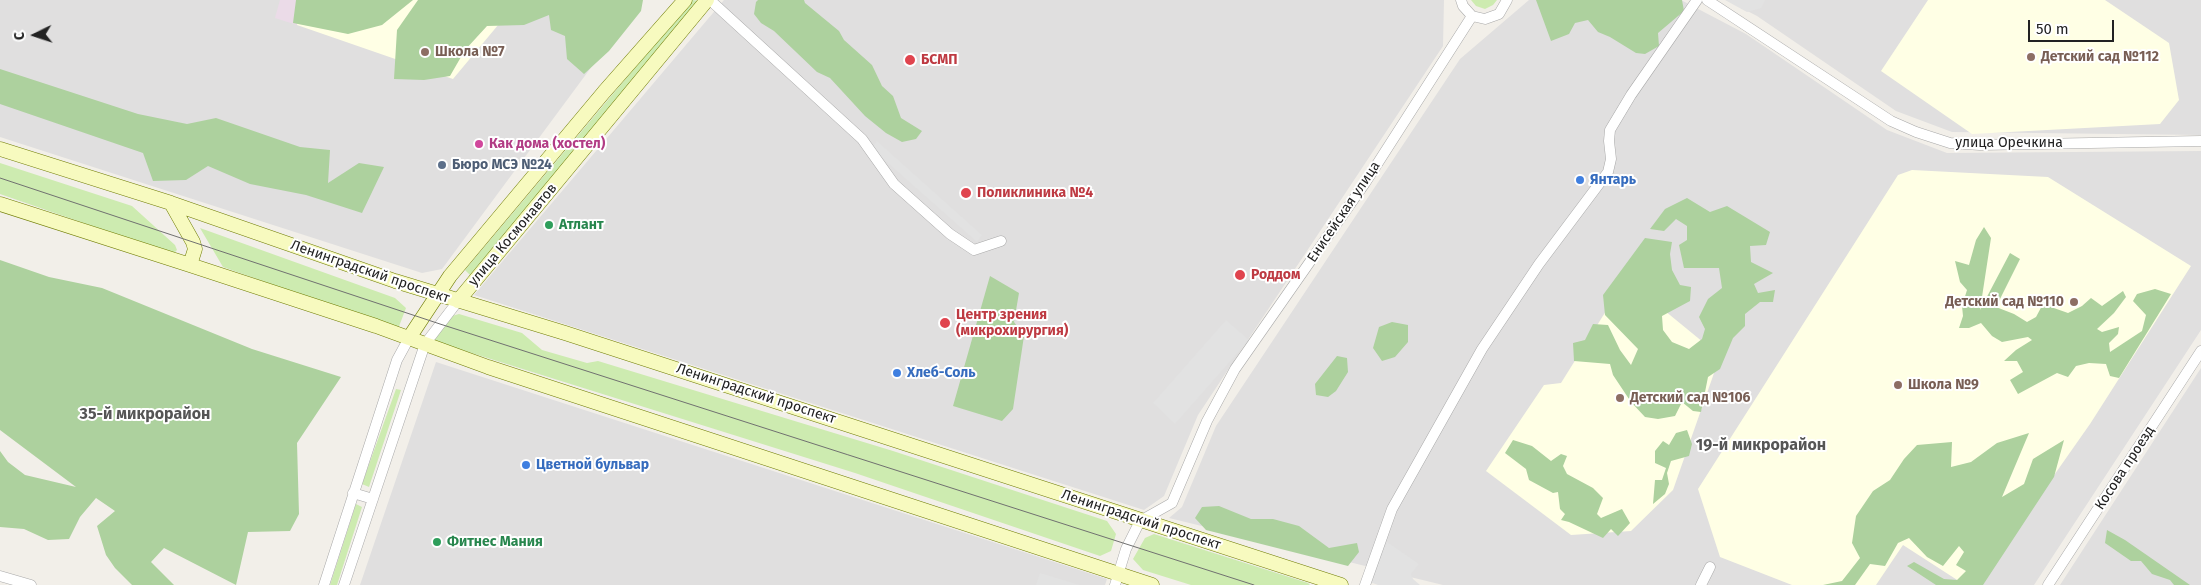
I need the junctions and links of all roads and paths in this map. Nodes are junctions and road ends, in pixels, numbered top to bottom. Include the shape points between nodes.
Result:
1 (685, 0) edge
2 (708, 0) edge
3 (1461, 0) edge
4 (1507, 0) edge
5 (1697, 0) edge
6 (1708, 0) edge
7 (1472, 16) junction
8 (2201, 141) edge
9 (0, 149) edge
10 (171, 203) junction
11 (0, 204) edge
12 (1001, 241) dead end
13 (190, 265) junction
14 (437, 295) junction
15 (458, 301) junction
16 (409, 338) junction
17 (425, 344) junction
18 (2201, 351) edge
19 (353, 493) junction
20 (373, 499) junction
21 (1140, 521) junction
22 (1710, 567) dead end
23 (0, 576) edge
24 (1117, 579) edge
25 (1338, 584) edge
26 (31, 585) edge
27 (324, 585) edge
28 (344, 585) edge
29 (1152, 585) edge
30 (1365, 585) edge
31 (1701, 585) edge
32 (2048, 585) edge

1 - 14 main road, улица Космонавтов via 604,92
2 - 12 street via 862,139 894,184 950,234 974,250
2 - 15 main road, улица Космонавтов
3 - 7 street
4 - 7 street via 1503,9 1492,18
5 - 30 street via 1610,130 1608,172 1539,264 1482,349 1392,509
6 - 8 street, улица Оречкина via 1891,120 1950,143
7 - 21 street, Енисейская улица via 1365,183 1235,368 1207,421 1172,503
9 - 10 main road, Ленинградский проспект
10 - 13 main road via 193,242 195,249
10 - 14 main road, Ленинградский проспект
11 - 13 main road
13 - 16 main road
14 - 15 main road, Ленинградский проспект
14 - 16 main road, улица Космонавтов
15 - 17 street, улица Космонавтов
15 - 21 main road, Ленинградский проспект
16 - 17 main road
16 - 19 street, улица Космонавтов via 397,360
17 - 20 street, улица Космонавтов
17 - 24 main road
18 - 32 street, Косова проезд
19 - 20 street
19 - 27 street, улица Космонавтов
20 - 28 street, улица Космонавтов
21 - 24 street via 1126,549
21 - 25 main road, Ленинградский проспект
22 - 31 street
23 - 26 street
24 - 29 main road

